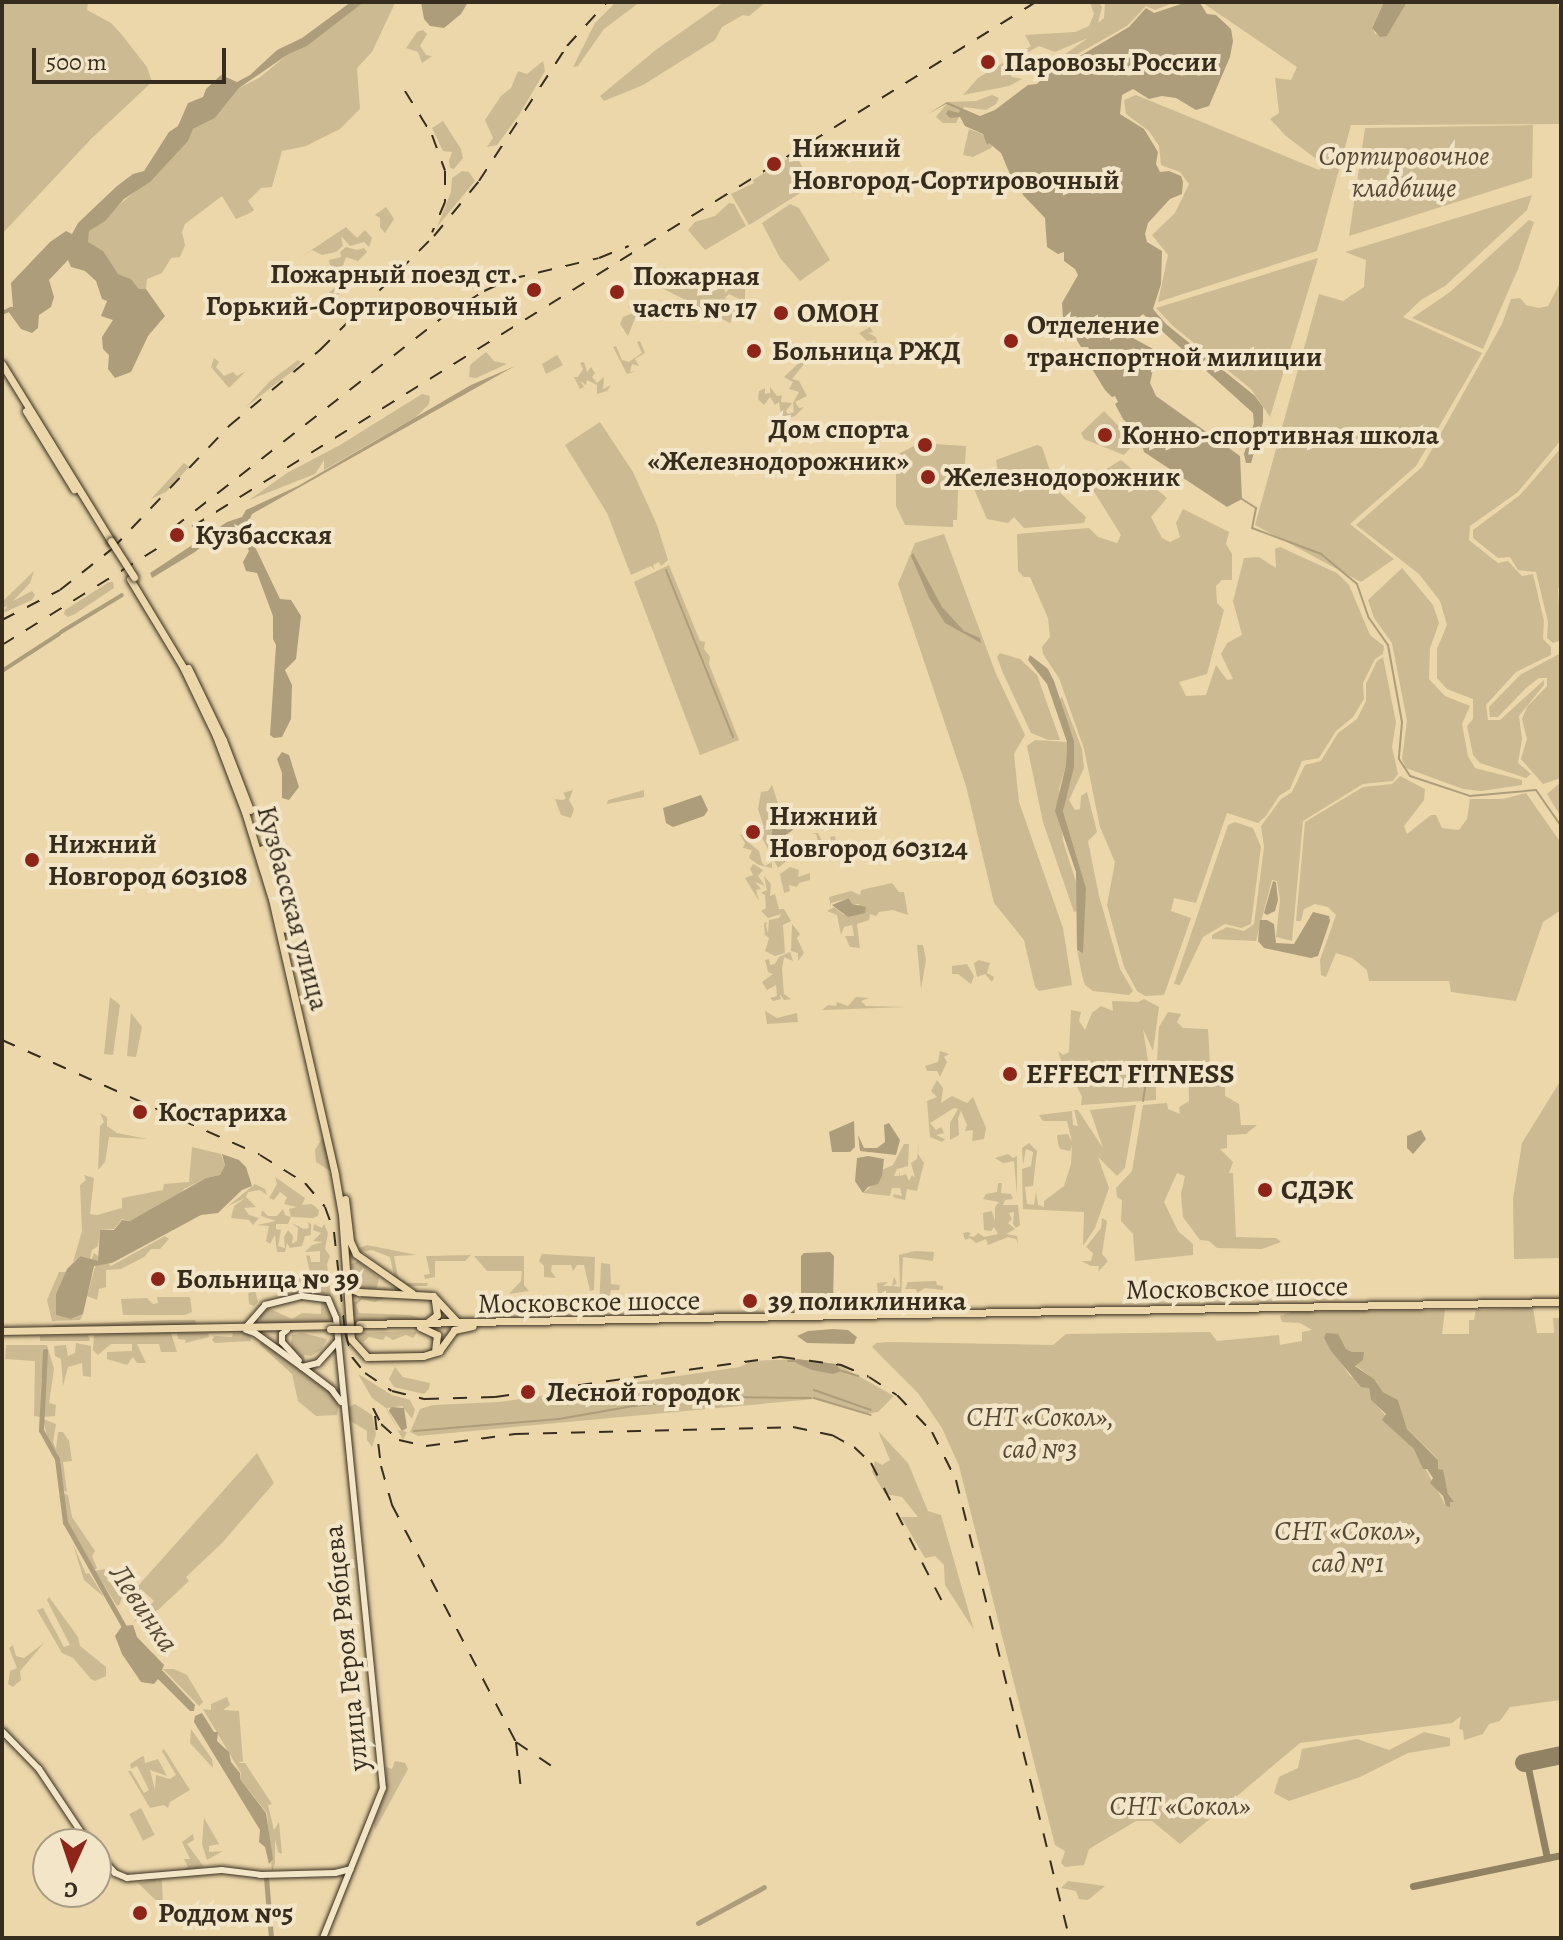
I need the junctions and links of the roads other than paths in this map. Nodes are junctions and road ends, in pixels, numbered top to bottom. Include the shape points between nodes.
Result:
1 (2, 364) edge
2 (2, 372) edge
3 (110, 542) junction
4 (132, 578) junction
5 (361, 1259) junction
6 (345, 1274) junction
7 (383, 1276) junction
8 (359, 1292) junction
9 (373, 1293) junction
10 (412, 1293) junction
11 (431, 1296) junction
12 (1561, 1303) edge
13 (347, 1314) junction
14 (256, 1315) junction
15 (472, 1324) junction
16 (420, 1325) junction
17 (268, 1327) junction
18 (330, 1327) junction
19 (246, 1329) junction
20 (287, 1330) junction
21 (2, 1333) edge
22 (337, 1339) junction
23 (430, 1355) junction
24 (325, 1356) junction
25 (318, 1363) junction
26 (339, 1363) junction
27 (302, 1367) junction
28 (341, 1375) junction
29 (322, 1382) junction
30 (343, 1409) junction
31 (2, 1734) edge
32 (78, 1828) edge
33 (351, 1869) junction
34 (112, 1871) edge
35 (335, 1873) junction
36 (344, 1885) junction
37 (323, 1938) edge

1 - 3 main road
2 - 3 main road
3 - 4 main road, bridge
4 - 5 main road, Кузбасская улица via 203,694 249,808 278,901 339,1169 350,1241
4 - 6 main road, Кузбасская улица via 205,712 255,841 331,1152
5 - 6 main road via 350,1261
5 - 7 main road
6 - 8 main road via 351,1289
6 - 13 main road, Кузбасская улица
7 - 9 main road
7 - 10 main road
8 - 9 main road
8 - 13 main road
9 - 10 main road
10 - 11 main road
11 - 15 main road via 452,1319
11 - 16 main road via 437,1315
12 - 15 main road, Московское шоссе
13 - 23 main road, Кузбасская улица via 351,1339 363,1355
14 - 17 main road via 259,1324
14 - 19 main road
14 - 22 main road via 281,1299 324,1297 335,1310
15 - 16 main road, Московское шоссе
15 - 23 main road via 452,1331
16 - 18 main road, Московское шоссе, bridge
16 - 23 main road via 437,1335 438,1345
17 - 18 main road, Московское шоссе
17 - 19 main road, Московское шоссе
18 - 20 main road, Московское шоссе
19 - 20 main road, Московское шоссе
19 - 21 main road, Московское шоссе
19 - 27 main road
20 - 27 main road via 282,1342
22 - 24 main road
22 - 26 main road
24 - 25 main road
24 - 26 main road via 336,1357
25 - 27 main road
25 - 29 main road
26 - 28 main road
27 - 29 main road
28 - 29 main road via 336,1384
28 - 30 main road, улица Героя Рябцева
29 - 30 main road
30 - 33 main road, улица Героя Рябцева via 383,1788
31 - 32 main road via 31,1761
33 - 35 main road
33 - 36 main road, улица Героя Рябцева
34 - 35 main road via 123,1877 222,1870
35 - 36 main road
36 - 37 main road, улица Героя Рябцева

